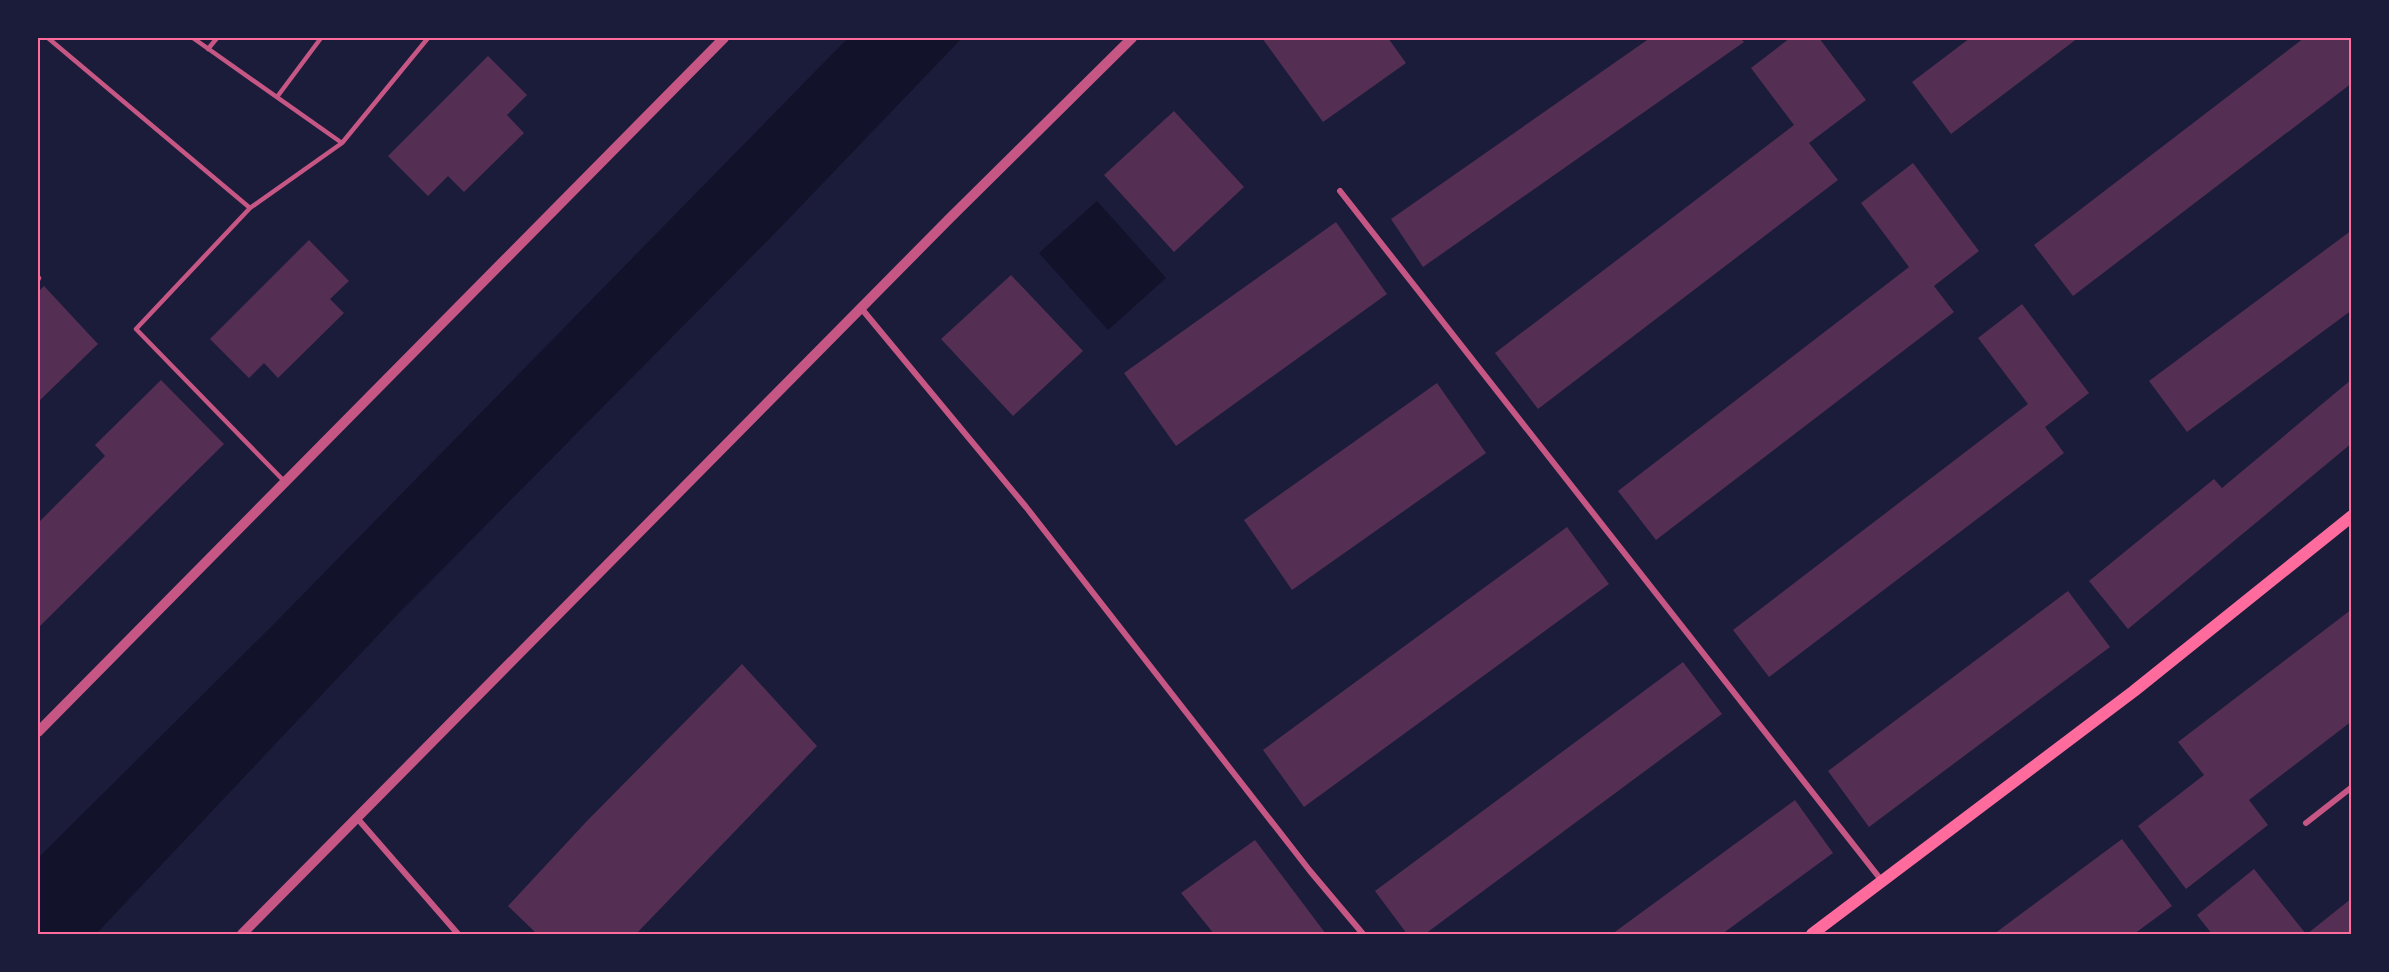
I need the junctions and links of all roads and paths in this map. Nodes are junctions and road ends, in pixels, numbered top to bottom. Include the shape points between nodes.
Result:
1 (48, 38) edge
2 (193, 38) edge
3 (217, 38) edge
4 (321, 38) edge
5 (428, 38) edge
6 (724, 38) edge
7 (1132, 38) edge
8 (208, 49) junction
9 (277, 97) junction
10 (342, 143) junction
11 (1340, 191) dead end
12 (250, 208) junction
13 (861, 308) junction
14 (285, 482) junction
15 (2352, 516) edge
16 (38, 732) edge
17 (2352, 787) edge
18 (357, 818) junction
19 (2306, 822) dead end
20 (1882, 881) junction
21 (242, 934) edge
22 (458, 934) edge
23 (1363, 934) edge
24 (1812, 934) edge

1 - 12 lane
2 - 8 lane
3 - 8 lane
4 - 9 lane
5 - 10 lane
6 - 14 street
7 - 13 street
8 - 9 lane
9 - 10 lane
10 - 12 lane
11 - 20 street
12 - 14 lane via 136,329
13 - 18 street
13 - 23 street via 1026,507 1310,872
14 - 16 street
15 - 20 main road via 2134,691
17 - 19 street
18 - 21 street
18 - 22 street
20 - 24 main road

